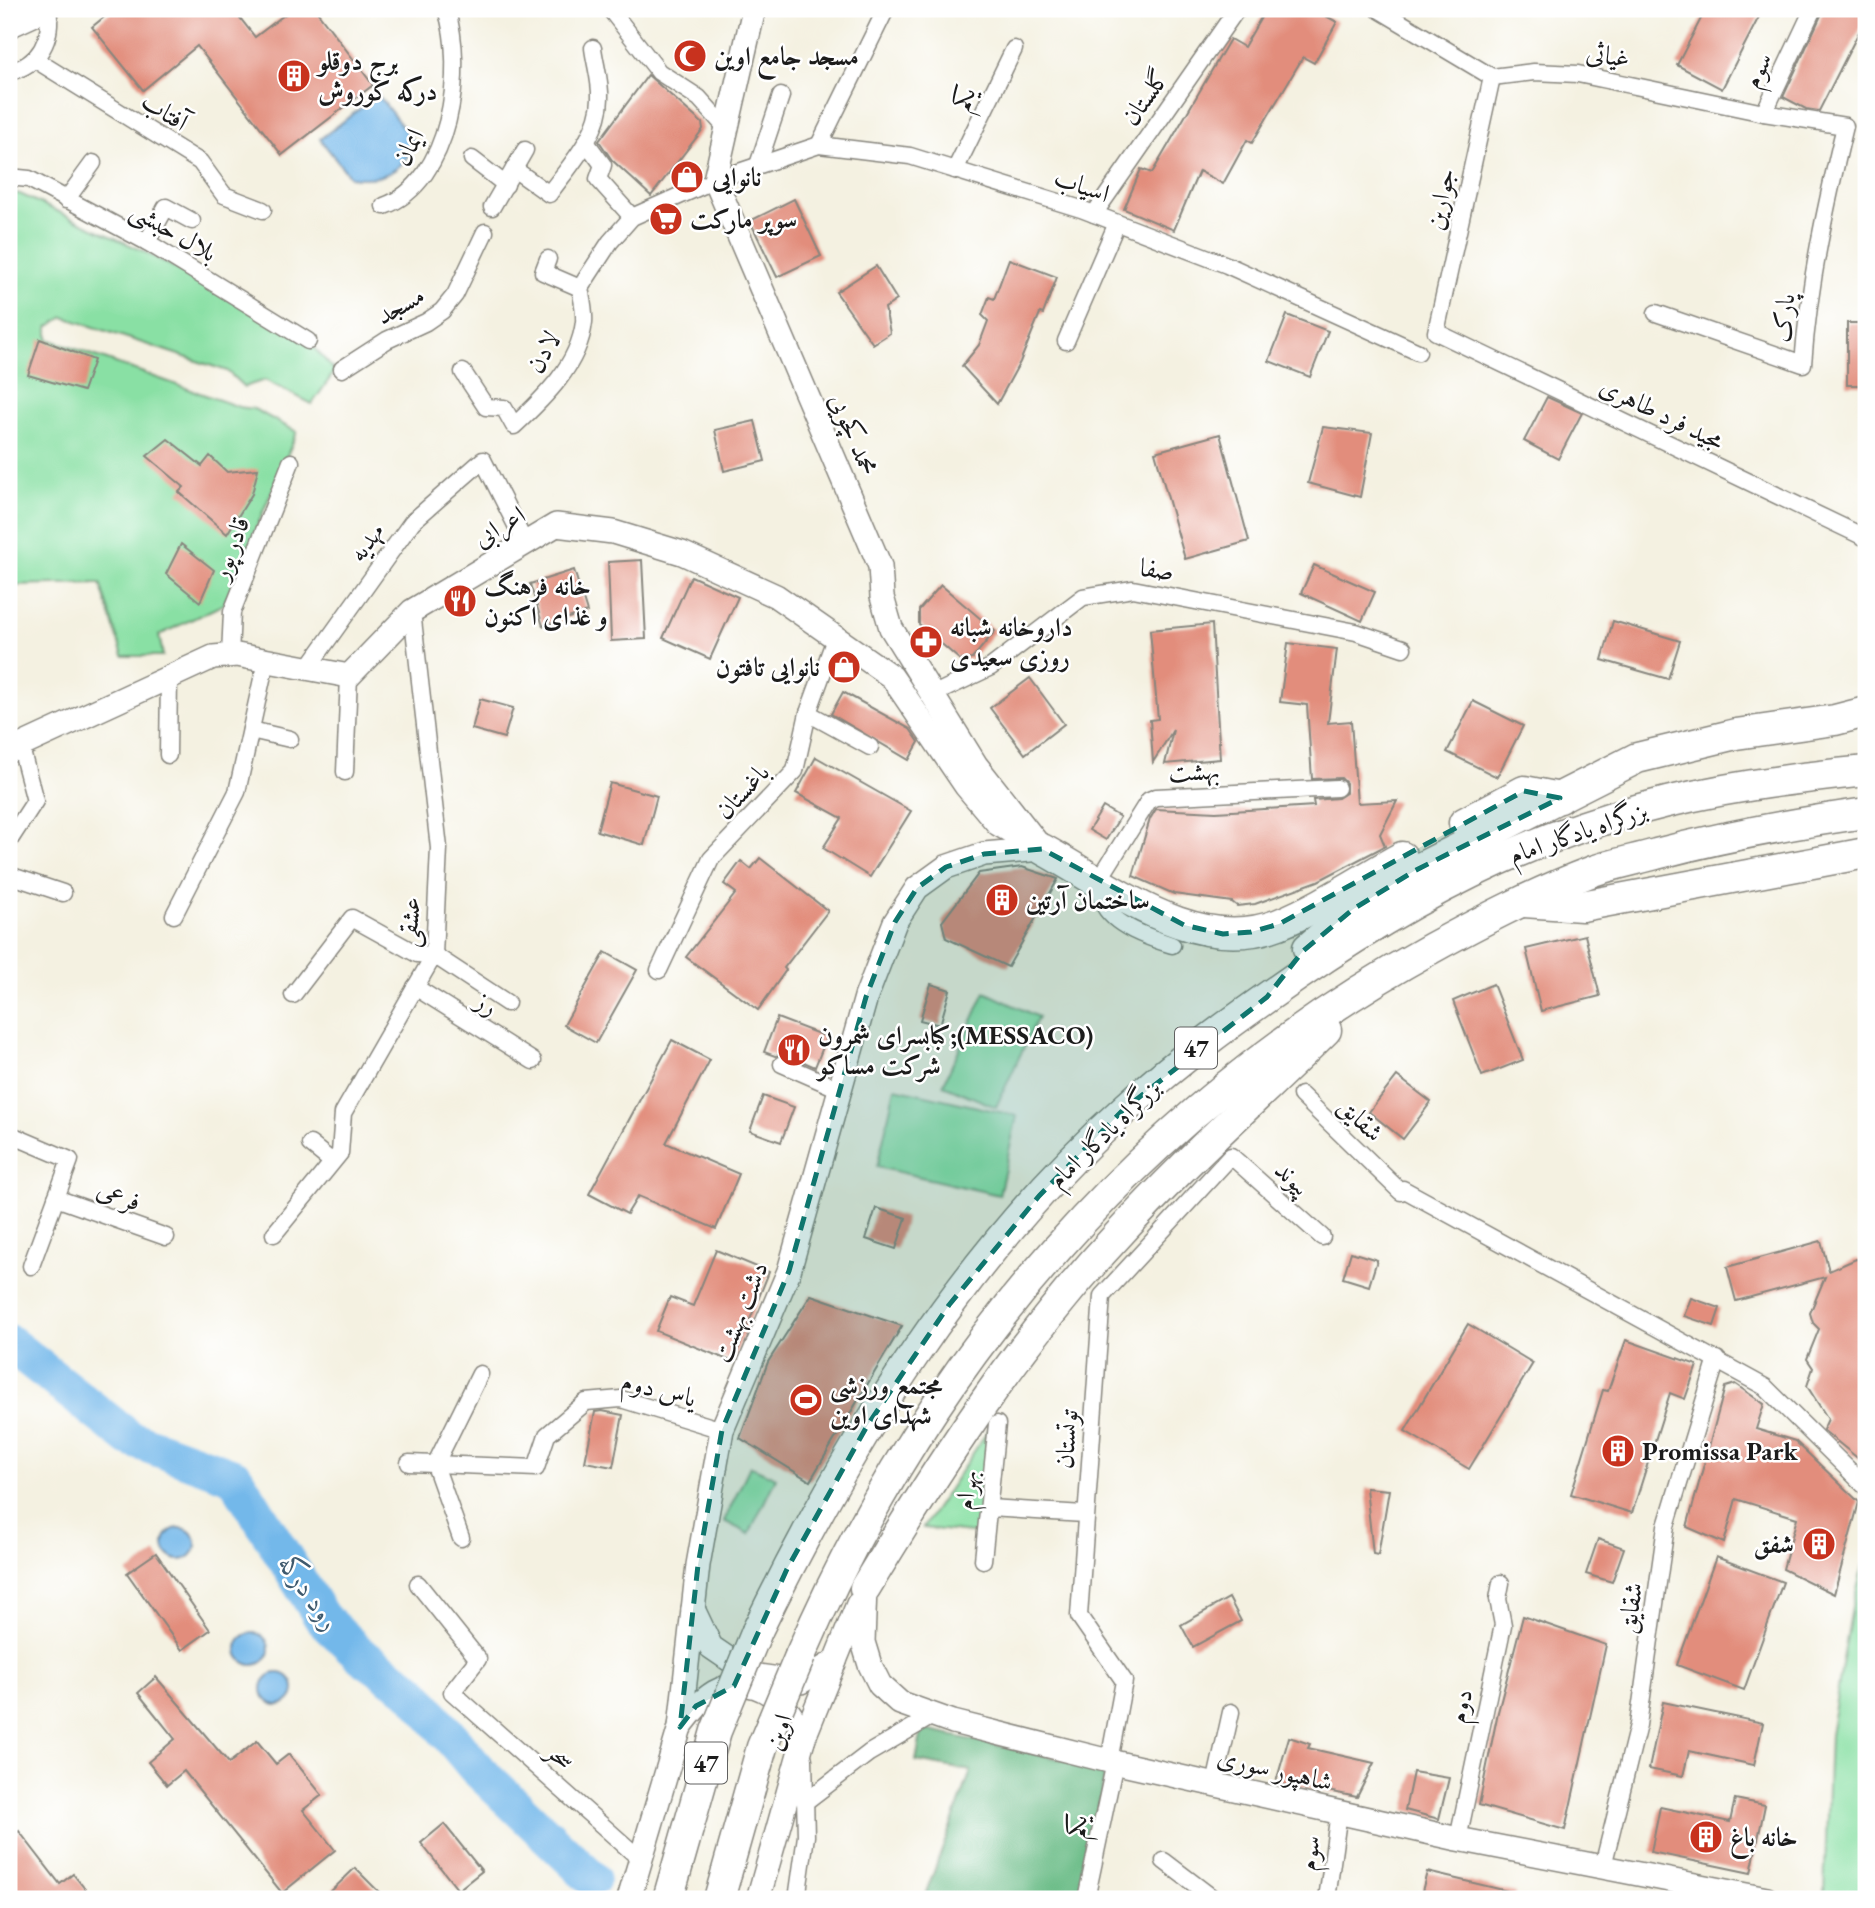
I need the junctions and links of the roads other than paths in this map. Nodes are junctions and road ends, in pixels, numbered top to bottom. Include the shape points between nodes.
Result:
1 (47, 9) edge
2 (446, 9) edge
3 (610, 9) edge
4 (754, 9) edge
5 (886, 9) edge
6 (1237, 9) edge
7 (1378, 9) edge
8 (1812, 9) edge
9 (9, 26) edge
10 (593, 48) dead end
11 (1014, 49) dead end
12 (34, 59) junction
13 (9, 72) edge
14 (1492, 77) junction
15 (781, 96) dead end
16 (1764, 113) junction
17 (1845, 126) joint
18 (726, 128) junction
19 (586, 142) junction
20 (819, 145) junction
21 (525, 150) dead end
22 (472, 159) dead end
23 (93, 163) dead end
24 (758, 165) junction
25 (514, 169) junction
26 (955, 170) junction
27 (9, 177) edge
28 (715, 180) junction
29 (506, 184) junction
30 (66, 200) junction
31 (384, 206) dead end
32 (492, 207) dead end
33 (263, 210) dead end
34 (1094, 214) junction
35 (632, 217) junction
36 (192, 220) dead end
37 (1117, 223) junction
38 (485, 232) dead end
39 (147, 242) junction
40 (548, 259) dead end
41 (580, 288) junction
42 (1656, 313) dead end
43 (1436, 332) joint
44 (308, 341) dead end
45 (1066, 341) dead end
46 (1418, 352) dead end
47 (342, 369) dead end
48 (463, 372) dead end
49 (291, 462) dead end
50 (1866, 538) edge
51 (525, 543) junction
52 (412, 611) junction
53 (835, 636) junction
54 (1403, 648) dead end
55 (230, 656) junction
56 (266, 661) junction
57 (307, 669) junction
58 (349, 676) junction
59 (169, 677) junction
60 (930, 696) junction
61 (1866, 712) edge
62 (808, 713) junction
63 (1835, 720) junction
64 (1866, 720) edge
65 (251, 730) junction
66 (290, 739) dead end
67 (870, 747) dead end
68 (15, 749) edge
69 (168, 755) dead end
70 (1866, 771) edge
71 (345, 772) dead end
72 (1337, 788) dead end
73 (1560, 797) junction
74 (1866, 813) edge
75 (9, 841) edge
76 (1042, 849) junction
77 (1866, 853) edge
78 (9, 875) edge
79 (1100, 880) junction
80 (63, 893) dead end
81 (1517, 902) junction
82 (174, 915) dead end
83 (1172, 945) dead end
84 (434, 955) junction
85 (659, 970) dead end
86 (1380, 977) junction
87 (415, 987) junction
88 (293, 995) dead end
89 (1267, 997) junction
90 (508, 1003) dead end
91 (533, 1061) dead end
92 (782, 1064) dead end
93 (839, 1089) junction
94 (1300, 1095) dead end
95 (9, 1134) edge
96 (310, 1144) dead end
97 (1231, 1156) joint
98 (331, 1161) junction
99 (56, 1198) junction
100 (274, 1234) dead end
101 (166, 1237) dead end
102 (1322, 1237) dead end
103 (31, 1266) dead end
104 (1717, 1359) junction
105 (480, 1374) dead end
106 (997, 1424) dead end
107 (722, 1430) junction
108 (409, 1463) dead end
109 (435, 1465) junction
110 (1866, 1487) edge
111 (989, 1508) junction
112 (1084, 1514) junction
113 (461, 1538) dead end
114 (983, 1560) dead end
115 (1501, 1583) dead end
116 (418, 1584) dead end
117 (864, 1588) junction
118 (693, 1609) junction
119 (835, 1661) junction
120 (1231, 1712) dead end
121 (934, 1715) junction
122 (680, 1727) junction
123 (803, 1740) junction
124 (1112, 1761) junction
125 (1215, 1783) junction
126 (805, 1802) junction
127 (1339, 1812) junction
128 (1458, 1839) junction
129 (639, 1857) junction
130 (1164, 1861) dead end
131 (1603, 1866) junction
132 (1758, 1898) edge
133 (629, 1899) edge
134 (668, 1899) edge
135 (719, 1899) edge
136 (758, 1899) edge
137 (797, 1899) edge
138 (1086, 1899) edge
139 (1214, 1899) edge
140 (1327, 1899) edge

1 - 9 street
1 - 12 street via 51,26 44,49
2 - 31 street, ایمان via 452,101 442,139 424,177 406,196
3 - 18 street via 659,72 699,98
4 - 18 street
5 - 20 street
6 - 34 street, گلستان
7 - 14 street
8 - 16 street, سوم
10 - 19 street via 600,97
11 - 26 street, یکم
12 - 13 street
12 - 33 street, آفتاب via 200,162 224,195
14 - 16 street, غیاثی via 1534,72 1578,74
14 - 43 street, جوارین
15 - 24 street
16 - 17 street, غیاثی
17 - 42 street, پارک via 1819,236 1803,364
18 - 28 street
19 - 25 street via 549,194
19 - 35 street via 603,165 598,179
20 - 24 street, اسیاب
20 - 26 street, اسیاب via 910,156
21 - 25 street
22 - 29 street
23 - 30 street
24 - 28 street, اسیاب
25 - 29 street
26 - 34 street, اسیاب
27 - 30 street, بلال حبشی via 29,179
28 - 35 street
28 - 60 street, محمد کچویی via 880,566 891,628
29 - 32 street
30 - 39 street, بلال حبشی
34 - 37 street, اسیاب
35 - 41 street
36 - 39 street via 166,207
37 - 45 street
37 - 46 street, اسیاب via 1227,265
38 - 47 street, مسجد via 455,295 442,311
39 - 44 street, بلال حبشی
40 - 41 street via 543,272
41 - 48 street, لادن via 584,320 576,352 548,394 514,426 504,408 486,407
43 - 50 street, مجید فرد طاهری
49 - 55 street, قادر پور via 232,612
51 - 52 street, اعرابی
51 - 53 street, اعرابی via 556,525 613,532 682,553 776,596
51 - 57 street, مهدیه via 483,460 412,522
52 - 58 street, اعرابی
52 - 84 street, عشقی via 439,848
53 - 62 street, باغستان
53 - 76 street, اعرابی via 892,677 966,786 998,824
54 - 60 street, صفا via 1356,632 1133,589 1083,597 991,667
55 - 56 street
55 - 59 street via 213,657
56 - 57 street
56 - 65 street
57 - 58 street
58 - 71 street
59 - 68 street
59 - 69 street
60 - 76 street, محمد کچویی via 976,765
61 - 63 highway
62 - 67 street
62 - 85 street, باغستان via 795,771 711,859
63 - 64 highway
63 - 73 highway via 1736,734 1637,758
65 - 66 street
65 - 82 street via 237,792
68 - 75 street via 35,801
70 - 89 highway, بزرگراه یادگار امام / 47 via 1740,785 1637,809 1552,839 1460,876 1355,936
72 - 79 street, بهشت via 1156,797 1149,800
73 - 79 highway via 1524,791 1301,913 1251,932 1223,934 1184,925 1144,908
73 - 89 highway via 1414,872 1352,910 1303,951
74 - 81 highway, بزرگراه یادگار امام / 47 via 1724,836 1597,870
76 - 79 highway
76 - 93 street, دشت بهشت via 984,854 946,867 917,888 895,922 866,997
77 - 81 highway via 1582,906
78 - 80 street
79 - 83 street via 1103,903 1119,920 1143,936
81 - 86 highway, بزرگراه یادگار امام / 47
84 - 87 street, عشقی
84 - 88 street via 417,954 352,918
84 - 90 street
86 - 117 highway via 1118,1234 1074,1285 1031,1336 951,1450
86 - 135 highway, بزرگراه یادگار امام / 47, bridge via 1219,1090 1146,1154 986,1333 906,1450 828,1591 762,1748
87 - 91 street, رز
87 - 98 street, عشقی via 343,1113 340,1153
89 - 134 highway, بزرگراه یادگار امام / 47, bridge via 1181,1059 1123,1110 1040,1196 949,1305 867,1426 757,1631 716,1731
92 - 93 street
93 - 107 street, دشت بهشت via 789,1271
94 - 104 street, شقایق via 1401,1192 1403,1189
95 - 99 street via 70,1160
96 - 98 street
97 - 102 street, پیوند
97 - 112 street, توتستان via 1102,1296
98 - 100 street, عشقی
99 - 101 street, فرعی
99 - 103 street
104 - 110 street, شقایق via 1765,1387
104 - 131 street, شقایق via 1667,1526 1638,1725
105 - 109 street
106 - 111 street, بهرام
107 - 109 street, یاس دوم via 621,1399 586,1402 548,1435 536,1468
107 - 118 street, دشت بهشت
108 - 109 street, یاس دوم
109 - 113 street
111 - 112 street
111 - 114 street, بهرام
112 - 124 street, توتستان via 1079,1616 1124,1681
115 - 128 street, دوم via 1498,1599 1503,1625
116 - 129 street, سحر via 478,1659 452,1692
117 - 119 street, اوین
117 - 121 street, شاهپور سوری via 863,1642 880,1685 900,1703
118 - 119 street via 711,1647 752,1675 801,1682
118 - 122 street, دشت بهشت
119 - 123 street, اوین
120 - 125 street
121 - 124 street, شاهپور سوری
121 - 126 street via 869,1754
122 - 123 street via 696,1706 716,1692 743,1686 774,1696 788,1707
122 - 129 street, دشت بهشت
123 - 126 street
123 - 136 street, اوین
124 - 125 street, شاهپور سوری
124 - 138 street, یکم
125 - 127 street, شاهپور سوری
126 - 137 street via 806,1836
127 - 128 street, شاهپور سوری
127 - 140 street, سوم
128 - 131 street, شاهپور سوری
129 - 133 street, دشت بهشت
130 - 139 street
131 - 132 street, شاهپور سوری

